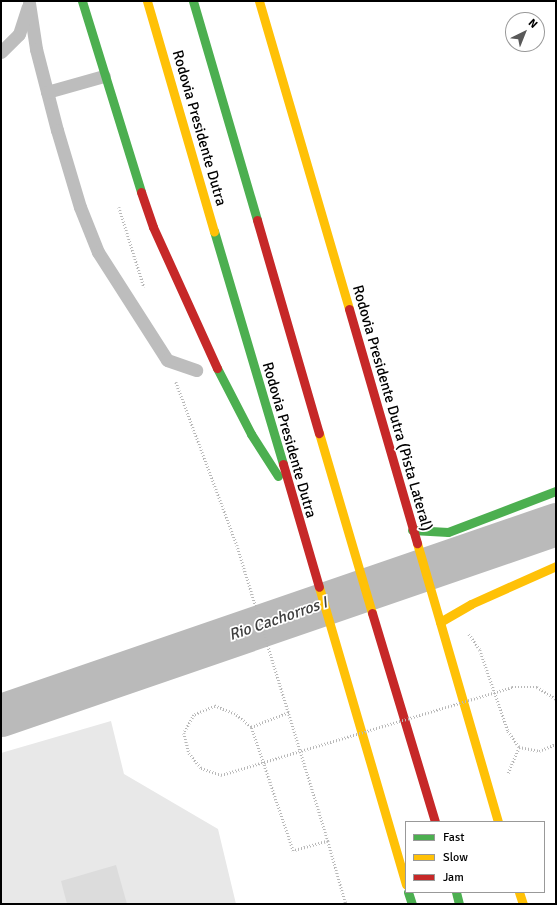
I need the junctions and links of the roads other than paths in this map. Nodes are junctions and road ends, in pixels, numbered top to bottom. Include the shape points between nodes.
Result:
1 (82, 1) edge
2 (147, 1) edge
3 (194, 1) edge
4 (259, 1) edge
5 (29, 2) edge
6 (1, 52) edge
7 (104, 76) junction
8 (47, 92) junction
9 (196, 370) dead end
10 (556, 491) edge
11 (292, 497) junction
12 (412, 530) junction
13 (556, 566) edge
14 (440, 622) junction
15 (435, 821) edge
16 (498, 821) edge
17 (405, 882) edge
18 (408, 893) edge
19 (456, 893) edge
20 (516, 893) edge
21 (519, 893) edge
22 (412, 904) edge
23 (459, 904) edge
24 (518, 904) edge
25 (523, 904) edge

1 - 7 main road
2 - 11 main road, Rodovia Presidente Dutra
3 - 15 main road, Rodovia Presidente Dutra via 348,533
4 - 12 main road, Rodovia Presidente Dutra (Pista Lateral)
5 - 6 lane via 18,34
5 - 8 lane via 36,49
7 - 8 lane
7 - 11 main road via 153,227 216,366 251,434
8 - 9 lane via 80,206 98,252 167,360
10 - 12 main road via 448,532
11 - 17 main road, Rodovia Presidente Dutra
12 - 14 main road, Rodovia Presidente Dutra (Pista Lateral)
13 - 14 main road via 471,604
14 - 16 main road, Rodovia Presidente Dutra (Pista Lateral)
18 - 22 main road
19 - 23 main road
20 - 24 main road
21 - 25 main road

